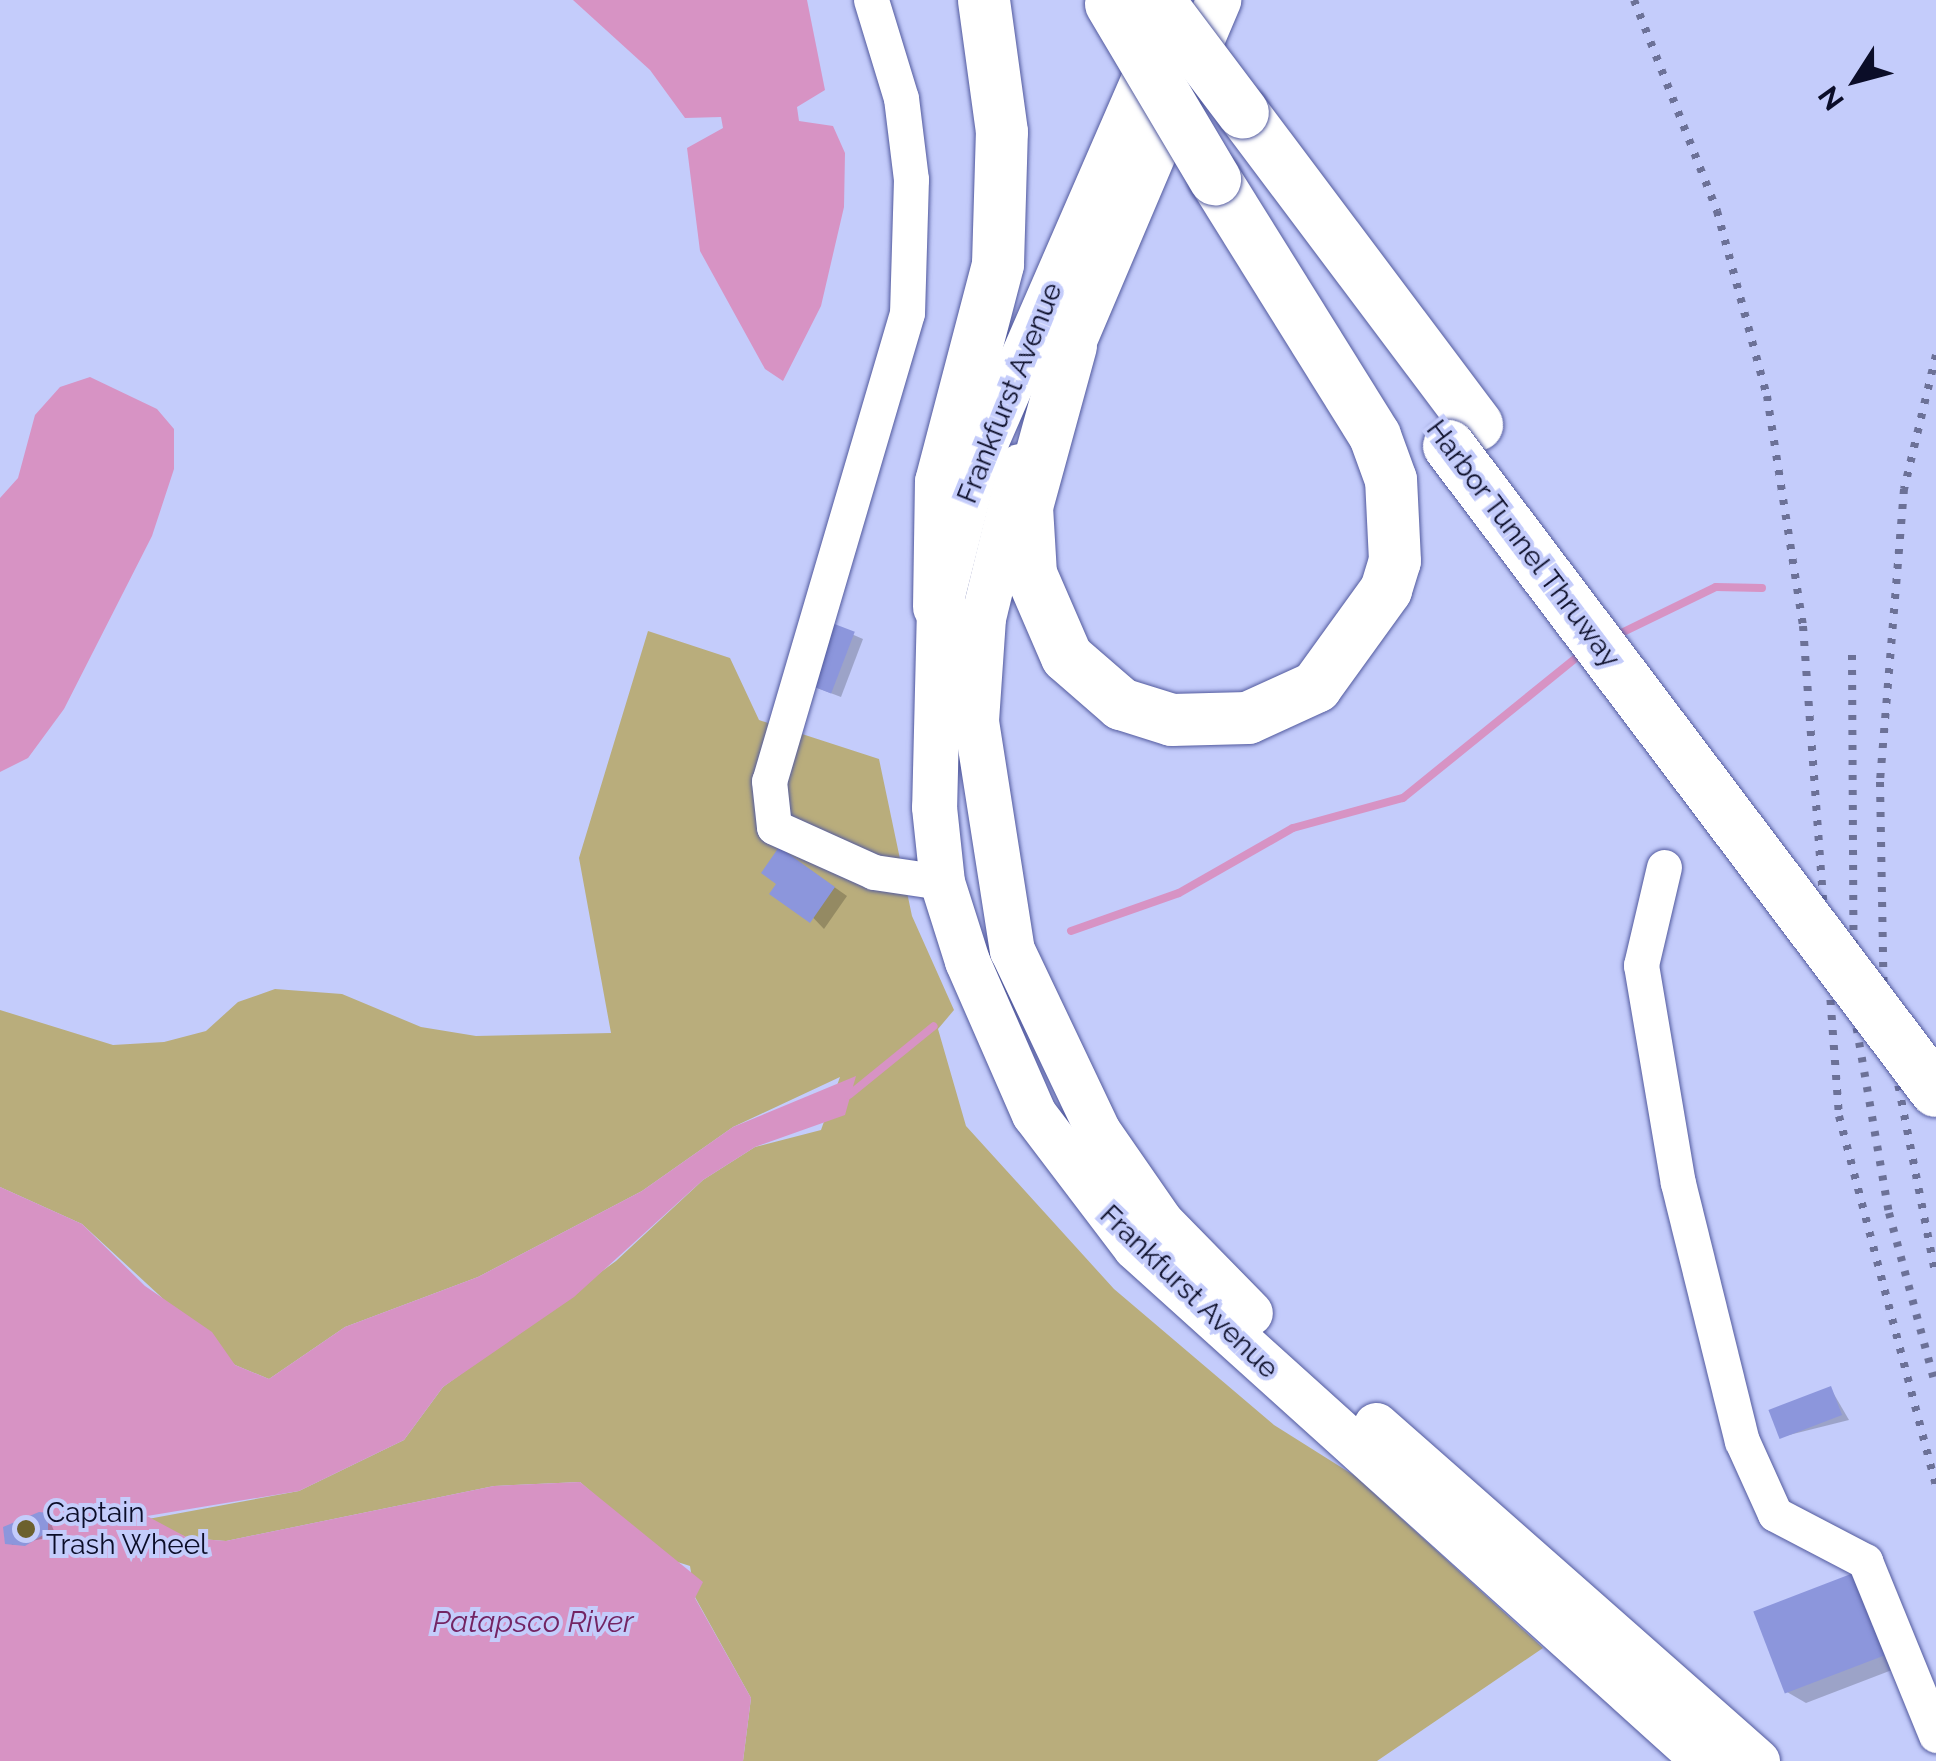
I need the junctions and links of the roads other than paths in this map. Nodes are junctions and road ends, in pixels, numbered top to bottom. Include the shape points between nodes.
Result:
1 (871, 0) edge
2 (984, 0) edge
3 (1177, 0) edge
4 (1218, 0) edge
5 (1126, 1) edge
6 (1228, 148) junction
7 (1071, 346) junction
8 (1463, 435) junction
9 (939, 607) junction
10 (981, 797) junction
11 (1664, 867) dead end
12 (942, 882) junction
13 (1936, 1035) edge
14 (1936, 1091) edge
15 (1098, 1132) junction
16 (1936, 1735) edge
17 (1705, 1761) edge
18 (1757, 1761) edge

1 - 12 lane via 901,98 912,180 907,314 770,780 774,828 874,872
2 - 9 highway via 1002,132 998,264 941,482
3 - 9 main road, Frankfurst Avenue via 974,469
4 - 7 main road, Frankfurst Avenue
5 - 6 highway, bridge
5 - 6 highway, Harbor Tunnel Thruway, bridge
6 - 7 highway via 1392,480 1395,561 1386,590 1316,687 1248,718 1172,720 1121,704 1066,656 1031,574 1026,508
6 - 8 highway, Harbor Tunnel Thruway
7 - 10 main road, Frankfurst Avenue via 996,542 977,704
8 - 13 highway, Harbor Tunnel Thruway
8 - 14 highway, Harbor Tunnel Thruway, bridge
9 - 12 main road, Frankfurst Avenue via 929,723
10 - 12 main road via 975,849
10 - 15 main road, Frankfurst Avenue via 1012,950
11 - 16 lane via 1641,965 1678,1184 1742,1441 1775,1514 1865,1562
12 - 15 main road via 968,894 1030,1048
12 - 17 main road, Frankfurst Avenue via 994,1036 1034,1114 1135,1247
15 - 18 main road, Frankfurst Avenue via 1216,1284

